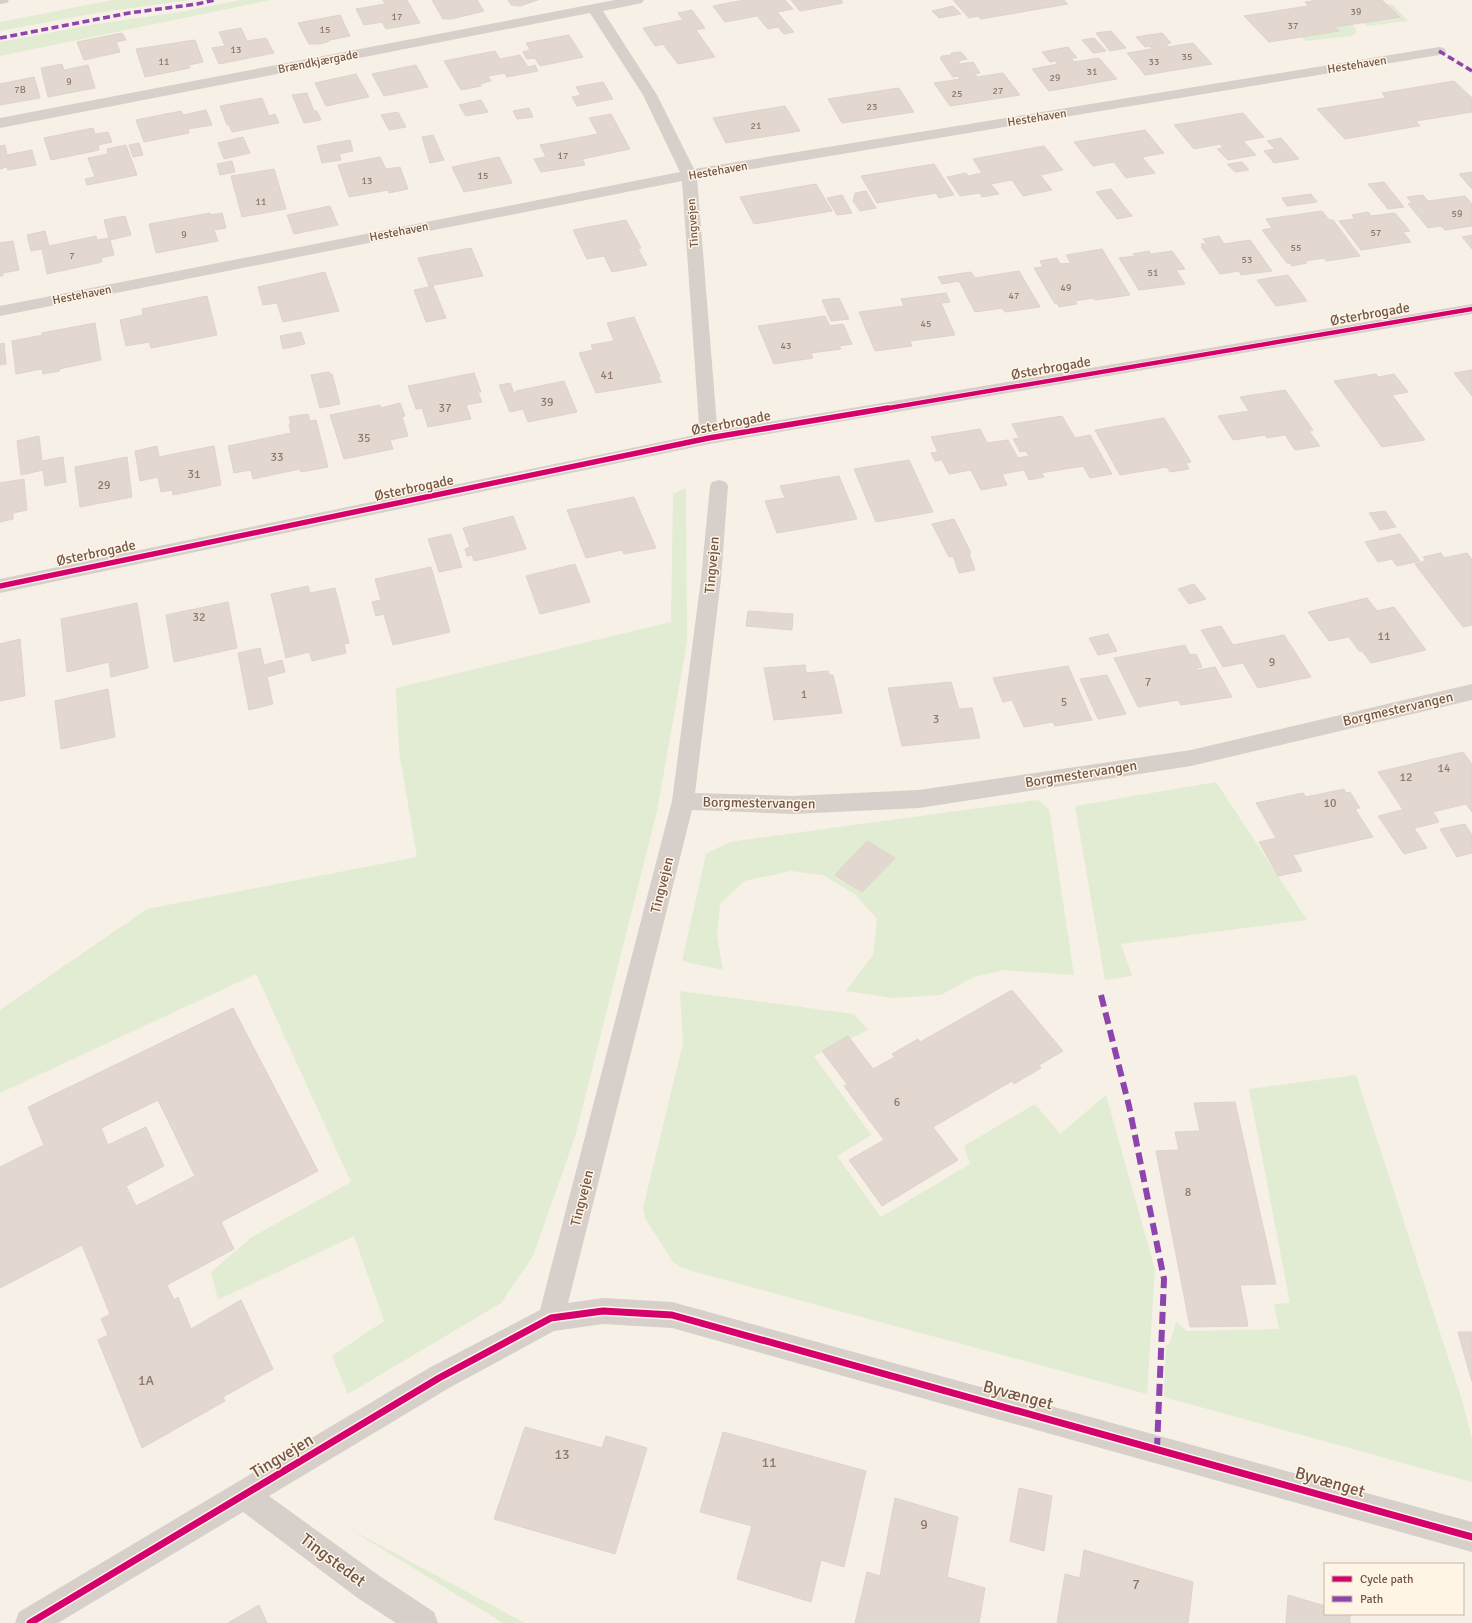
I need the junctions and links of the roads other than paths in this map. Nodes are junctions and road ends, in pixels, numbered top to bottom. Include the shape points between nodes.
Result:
1 (637, 0) edge
2 (594, 8) junction
3 (1439, 51) dead end
4 (0, 124) edge
5 (689, 175) junction
6 (1472, 310) edge
7 (0, 311) edge
8 (709, 438) junction
9 (718, 486) dead end
10 (0, 586) edge
11 (1472, 692) edge
12 (683, 801) junction
13 (551, 1318) junction
14 (244, 1495) junction
15 (1472, 1537) edge
16 (30, 1623) edge
17 (423, 1623) edge

1 - 2 street, Brændkjærgade
2 - 4 street, Brændkjærgade
2 - 5 street, Tingvejen via 650,96
3 - 5 street, Hestehaven
5 - 7 street, Hestehaven
5 - 8 street, Tingvejen
6 - 8 street, Østerbrogade
8 - 10 street, Østerbrogade
9 - 12 street, Tingvejen via 711,579
11 - 12 street, Borgmestervangen via 1191,758 919,799 793,805
12 - 13 street, Tingvejen
13 - 14 street, Tingvejen via 440,1378
13 - 15 street, Byvænget via 603,1311 672,1315
14 - 16 street, Tingvejen
14 - 17 street, Tingstedet via 370,1588

